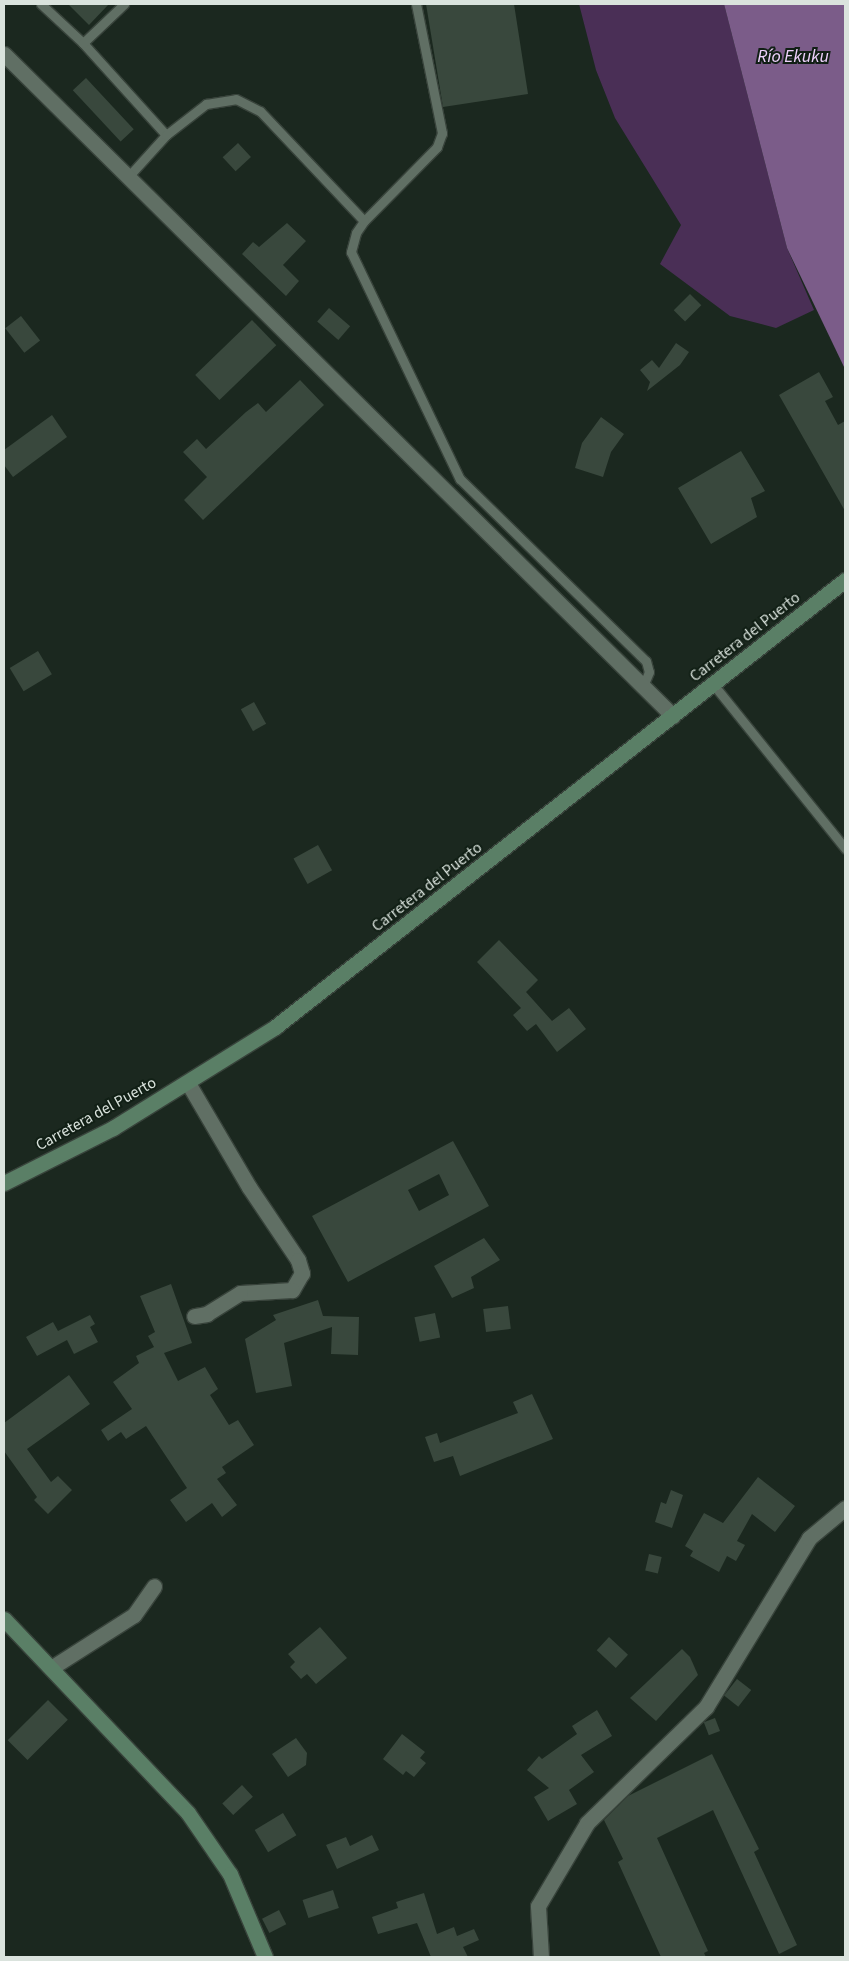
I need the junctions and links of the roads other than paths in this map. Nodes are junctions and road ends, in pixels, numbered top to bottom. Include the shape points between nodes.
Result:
1 (41, 4) edge
2 (124, 4) edge
3 (416, 4) edge
4 (83, 43) junction
5 (4, 54) edge
6 (166, 135) junction
7 (128, 177) junction
8 (364, 221) junction
9 (845, 580) edge
10 (713, 684) junction
11 (642, 686) junction
12 (673, 716) junction
13 (845, 848) edge
14 (188, 1083) junction
15 (4, 1183) edge
16 (194, 1316) dead end
17 (845, 1508) edge
18 (154, 1586) dead end
19 (4, 1619) edge
20 (51, 1668) junction
21 (265, 1957) edge
22 (541, 1957) edge

1 - 4 lane
2 - 4 lane
3 - 8 lane via 442,133 437,147
4 - 6 lane
5 - 7 street
6 - 7 lane
6 - 8 lane via 206,104 236,99 260,112
7 - 11 street
8 - 11 lane via 356,233 351,252 446,457 460,479 646,661 649,672
9 - 10 main road, Carretera del Puerto
10 - 12 main road, Carretera del Puerto
10 - 13 lane
11 - 12 street
12 - 14 main road, Carretera del Puerto via 275,1027
14 - 15 main road, Carretera del Puerto via 113,1128
14 - 16 street via 249,1188 298,1260 302,1273 292,1290 240,1294 207,1314
17 - 22 street via 809,1538 706,1707 587,1823 538,1906
18 - 20 street via 134,1615
19 - 20 main road
20 - 21 main road via 165,1788 204,1835 230,1874

